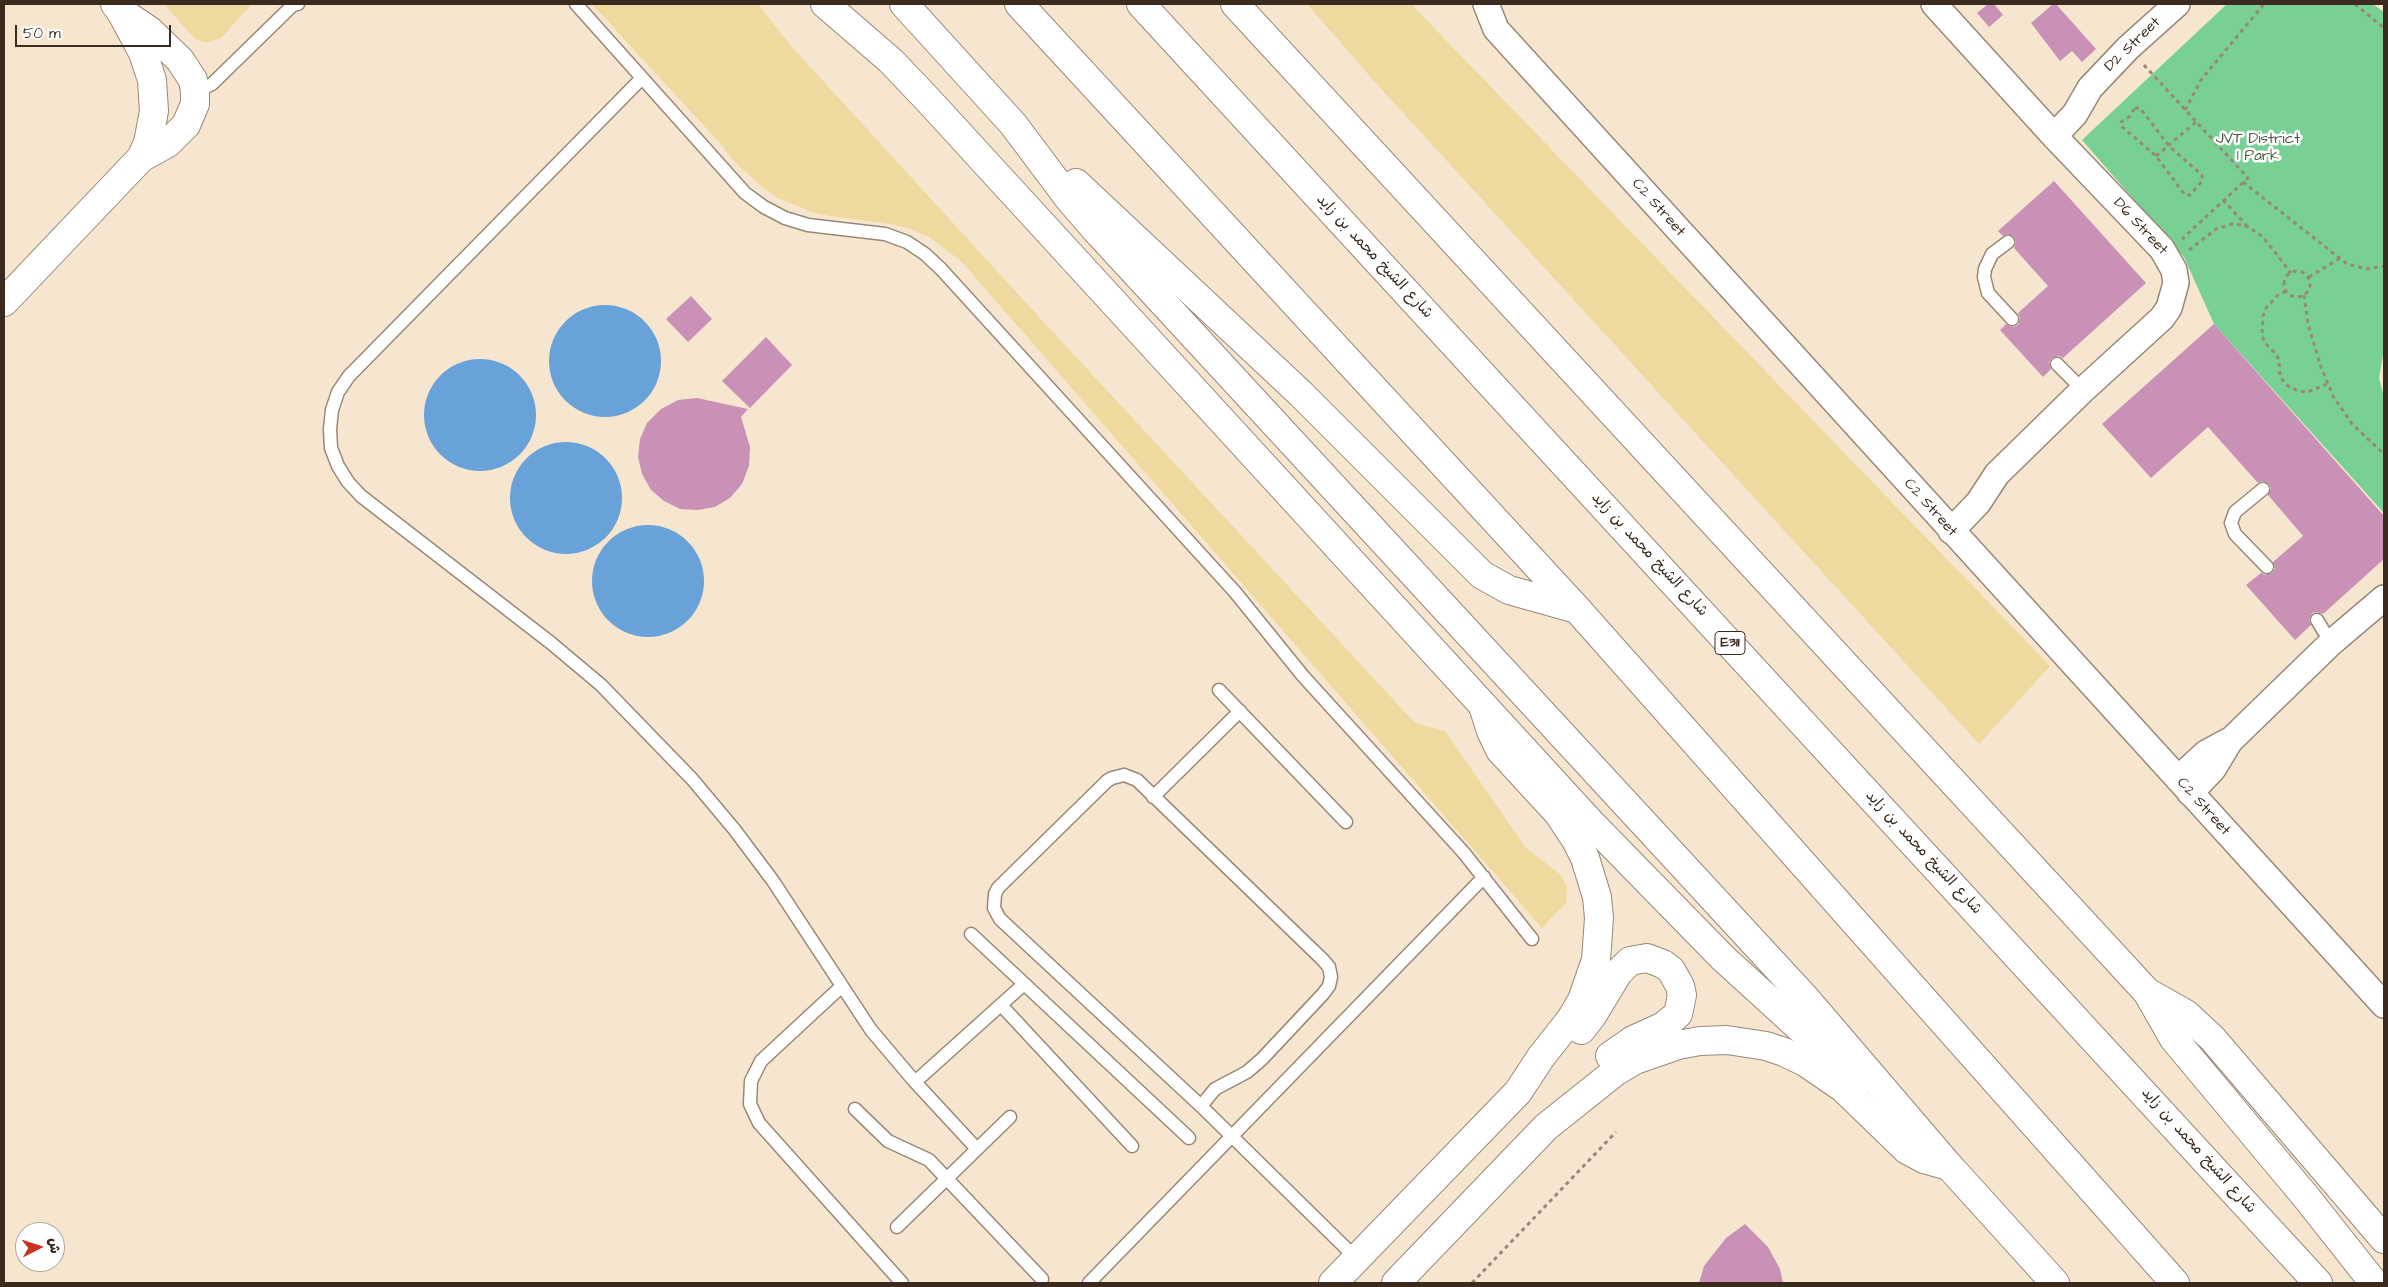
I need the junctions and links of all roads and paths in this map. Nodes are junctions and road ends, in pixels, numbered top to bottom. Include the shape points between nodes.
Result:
1 (295, 4) edge
2 (576, 4) edge
3 (826, 4) edge
4 (904, 4) edge
5 (1019, 4) edge
6 (1141, 4) edge
7 (1235, 4) edge
8 (1486, 4) edge
9 (1934, 4) edge
10 (2177, 4) edge
11 (2264, 4) edge
12 (2356, 4) edge
13 (118, 8) edge
14 (2384, 28) edge
15 (2128, 48) junction
16 (642, 78) junction
17 (195, 92) junction
18 (2185, 110) junction
19 (2196, 122) junction
20 (1013, 124) junction
21 (2048, 129) junction
22 (2168, 146) junction
23 (2156, 156) junction
24 (141, 158) junction
25 (2243, 182) junction
26 (2223, 200) junction
27 (2249, 227) junction
28 (2008, 242) dead end
29 (2339, 259) junction
30 (2384, 266) edge
31 (2291, 273) junction
32 (2308, 277) junction
33 (2286, 291) junction
34 (2304, 296) junction
35 (4, 302) edge
36 (2012, 319) dead end
37 (2057, 364) dead end
38 (2327, 384) junction
39 (2083, 390) junction
40 (2384, 454) edge
41 (2263, 489) dead end
42 (1944, 524) junction
43 (2267, 567) dead end
44 (2384, 598) edge
45 (1577, 609) junction
46 (2317, 620) dead end
47 (2331, 643) junction
48 (1219, 690) dead end
49 (1483, 706) junction
50 (1240, 711) junction
51 (2184, 786) junction
52 (1153, 797) junction
53 (1346, 822) dead end
54 (1484, 877) junction
55 (971, 934) dead end
56 (1532, 938) dead end
57 (1024, 984) junction
58 (842, 986) junction
59 (2147, 992) junction
60 (1000, 1005) junction
61 (2384, 1005) edge
62 (915, 1082) junction
63 (1518, 1092) junction
64 (1200, 1106) junction
65 (855, 1108) dead end
66 (1010, 1117) dead end
67 (1913, 1124) junction
68 (1546, 1127) junction
69 (1616, 1132) dead end
70 (1232, 1136) junction
71 (1189, 1138) dead end
72 (1132, 1146) dead end
73 (977, 1148) junction
74 (1949, 1166) junction
75 (946, 1178) junction
76 (897, 1227) dead end
77 (2384, 1239) edge
78 (1357, 1259) junction
79 (1042, 1279) dead end
80 (902, 1283) edge
81 (1089, 1283) edge
82 (1334, 1283) edge
83 (1396, 1283) edge
84 (1472, 1283) edge
85 (2055, 1283) edge
86 (2175, 1283) edge
87 (2318, 1283) edge
88 (2374, 1283) edge

1 - 17 lane via 212,84
2 - 16 lane
3 - 49 main road via 866,37 923,94
4 - 20 main road
5 - 45 main road
6 - 87 main road, شارع الشيخ محمد بن زايد / E311
7 - 59 main road
8 - 42 street, C2 Street via 1504,39
9 - 21 street, D6 Street
10 - 15 street, D2 Street
11 - 18 path via 2201,80
12 - 14 path
13 - 17 main road via 150,31 180,60
13 - 24 main road via 148,66 154,95 152,127
15 - 18 path
15 - 21 street, D2 Street via 2090,88 2074,114
16 - 54 lane via 745,193 764,208 808,225 885,234 907,242 925,254 1235,592 1303,676
16 - 58 lane via 349,376 338,392 332,410 331,448 338,466 361,496 551,643 648,731 734,829 773,881
17 - 24 main road via 195,104 186,125 168,143
18 - 19 path
19 - 22 path
19 - 25 path via 2248,178
20 - 45 main road via 1301,394 1482,575 1508,590
20 - 67 main road via 1096,230 1807,1000
21 - 39 street, D6 Street via 2162,249 2172,264 2176,283 2170,308 2162,318
22 - 23 path
22 - 23 path via 2202,175 2202,181 2192,193 2185,194
22 - 23 path via 2140,108 2135,108 2120,126
24 - 35 main road
25 - 26 path
25 - 29 path
26 - 27 path
26 - 27 path via 2180,240 2188,250 2224,226
27 - 31 path via 2262,237
28 - 36 lane via 1992,254 1984,277 1988,293
29 - 30 path via 2357,268
29 - 32 path
31 - 32 path via 2301,271
31 - 33 path via 2285,281
32 - 34 path via 2310,287
33 - 34 path via 2294,297
33 - 38 path via 2266,308 2262,335 2265,343 2276,354 2280,377 2288,386 2308,392
34 - 38 path via 2308,324
37 - 39 lane
38 - 40 path via 2354,425
39 - 42 street, D6 Street via 1997,474 1978,503
41 - 43 lane via 2235,512 2231,523 2235,534
42 - 51 street, C2 Street
44 - 47 street
45 - 86 main road
46 - 47 lane
47 - 51 street via 2232,739 2213,770
48 - 50 lane
49 - 63 main road via 1500,750 1558,813 1576,840 1592,878 1598,911 1596,960 1582,1000
49 - 67 main road via 1590,822 1723,958 1832,1058
50 - 52 lane
50 - 53 lane
51 - 61 street, C2 Street
52 - 64 lane via 1329,967 1331,977 1323,994 1262,1059 1247,1072 1215,1089
52 - 64 lane via 1131,777 1112,778 998,888 994,908 1000,919
54 - 56 lane
54 - 70 lane
55 - 57 lane
57 - 60 lane
57 - 71 lane
58 - 62 lane via 866,1023
58 - 80 lane via 761,1061 751,1081 750,1104 759,1123
59 - 77 main road via 2186,1014 2212,1038
59 - 88 main road via 2174,1039
60 - 62 lane
60 - 72 lane
62 - 73 lane
63 - 68 main road via 1538,1078 1575,1038 1623,966 1630,961 1647,958 1671,970 1682,995 1678,1014 1672,1022 1633,1040 1598,1065 1567,1096
63 - 78 main road
64 - 70 lane
65 - 75 lane via 879,1135 929,1160
66 - 73 lane
67 - 74 main road
68 - 74 main road via 1608,1077 1656,1051 1700,1041 1747,1042 1784,1052 1812,1066 1843,1088 1907,1150
68 - 83 main road
69 - 84 path
70 - 78 lane
70 - 81 lane
73 - 75 lane
74 - 85 main road
75 - 76 lane
75 - 79 lane
78 - 82 main road

